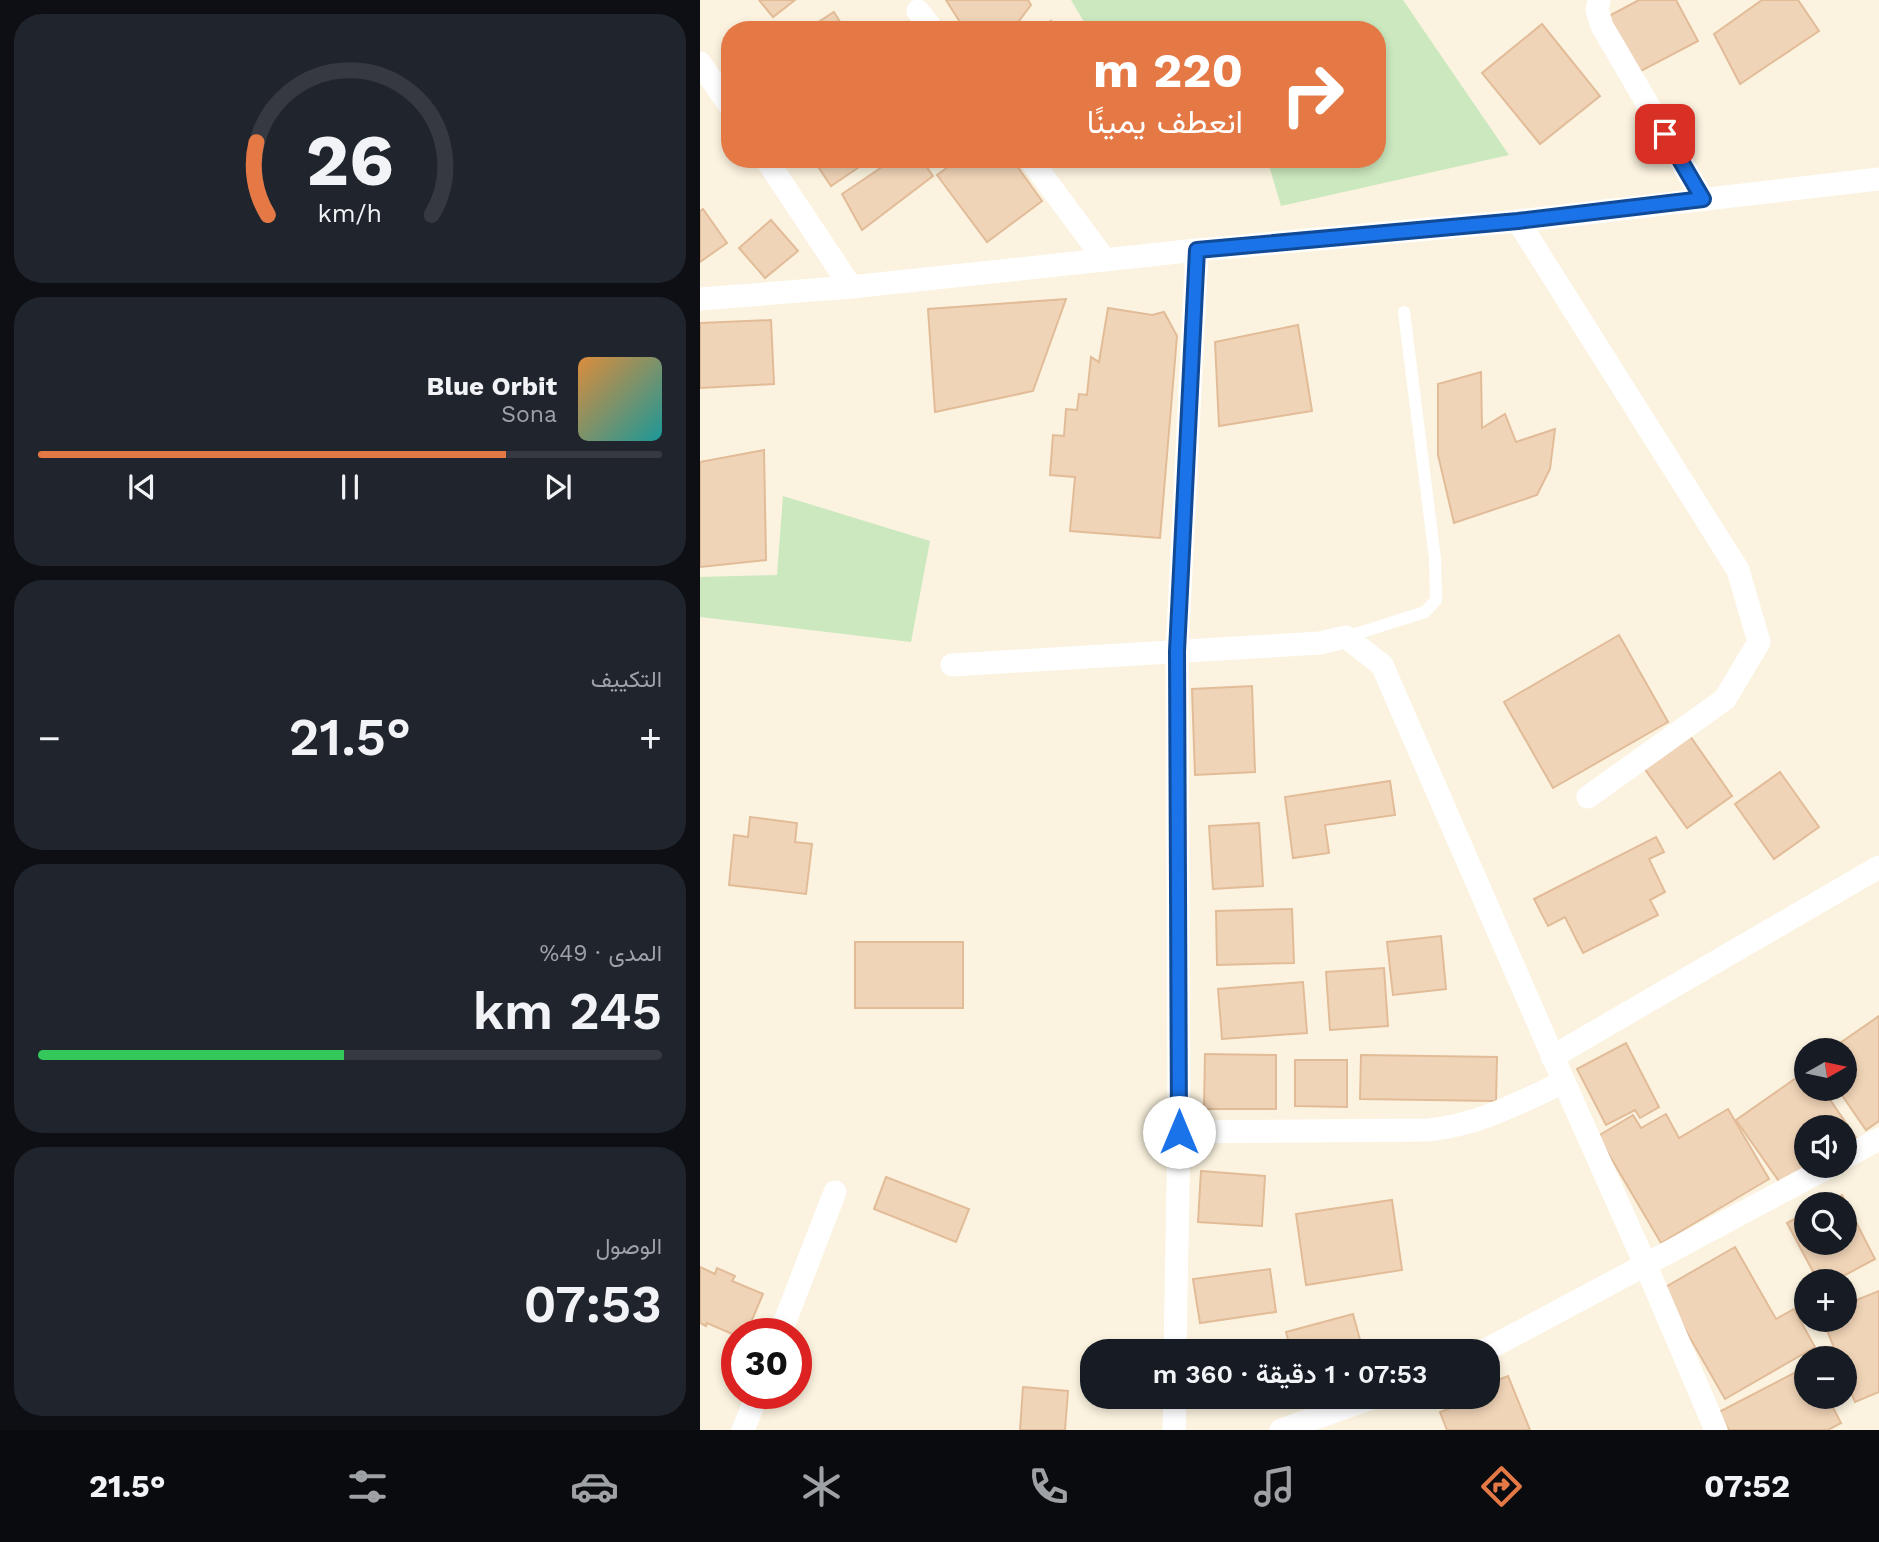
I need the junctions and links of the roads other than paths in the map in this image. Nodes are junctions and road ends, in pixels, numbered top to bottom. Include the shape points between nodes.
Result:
1 (1599, 0) edge
2 (918, 11) dead end
3 (926, 21) edge
4 (700, 63) edge
5 (721, 93) edge
6 (772, 168) edge
7 (1037, 168) edge
8 (1879, 179) edge
9 (1703, 199) junction
10 (1518, 221) junction
11 (1197, 250) junction
12 (1105, 260) junction
13 (851, 287) junction
14 (700, 299) edge
15 (1404, 312) dead end
16 (1346, 637) junction
17 (1177, 651) junction
18 (951, 665) dead end
19 (1588, 797) dead end
20 (1879, 867) edge
21 (1552, 1057) junction
22 (1564, 1082) junction
23 (1179, 1132) junction
24 (1879, 1139) edge
25 (1857, 1151) edge
26 (1808, 1178) edge
27 (835, 1192) dead end
28 (1646, 1266) junction
29 (786, 1318) edge
30 (1175, 1339) edge
31 (1500, 1343) edge
32 (752, 1409) edge
33 (1174, 1409) edge
34 (1341, 1409) edge
35 (743, 1430) edge
36 (1174, 1430) edge
37 (1281, 1430) edge
38 (1716, 1430) edge

1 - 9 street via 1602,26
2 - 3 street
4 - 5 street
6 - 13 street
7 - 12 street
8 - 9 street
9 - 10 street
10 - 11 street
10 - 19 street via 1738,570 1759,642 1725,699
11 - 12 street
11 - 17 street
12 - 13 street
13 - 14 street
15 - 16 lane via 1435,559 1436,600 1425,612
16 - 17 street via 1320,643
16 - 21 street via 1382,665
17 - 18 street
17 - 23 street
20 - 21 street
21 - 22 street
22 - 23 street via 1458,1127
22 - 28 street
23 - 30 street
24 - 25 street
26 - 28 street
27 - 29 street
28 - 31 street
28 - 38 street
32 - 35 street
33 - 36 street
34 - 37 street

